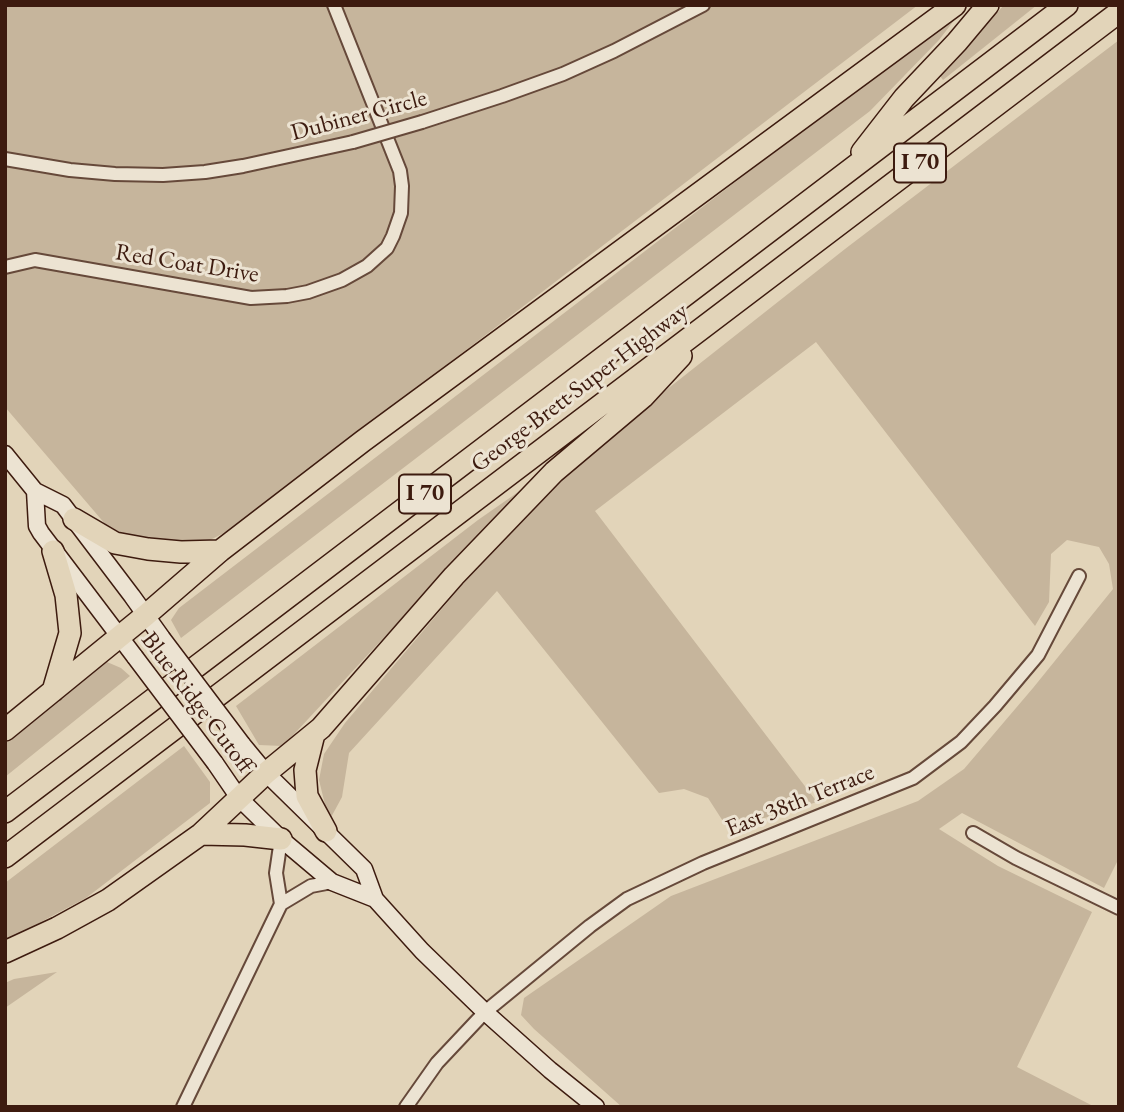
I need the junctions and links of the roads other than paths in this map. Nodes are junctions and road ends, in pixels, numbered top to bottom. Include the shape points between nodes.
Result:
1 (334, 5) edge
2 (703, 5) edge
3 (955, 5) edge
4 (988, 5) edge
5 (1067, 5) edge
6 (1119, 12) edge
7 (5, 159) edge
8 (844, 175) junction
9 (5, 267) edge
10 (721, 313) junction
11 (5, 454) edge
12 (35, 491) junction
13 (74, 519) junction
14 (53, 551) junction
15 (220, 551) junction
16 (1079, 576) dead end
17 (146, 615) junction
18 (120, 636) junction
19 (52, 692) junction
20 (5, 730) edge
21 (314, 734) junction
22 (267, 773) junction
23 (240, 798) junction
24 (5, 812) edge
25 (326, 831) junction
26 (972, 833) dead end
27 (201, 834) junction
28 (281, 839) junction
29 (5, 857) edge
30 (332, 881) junction
31 (374, 899) junction
32 (281, 904) junction
33 (1119, 908) edge
34 (5, 952) edge
35 (485, 1012) junction
36 (183, 1107) edge
37 (406, 1107) edge
38 (596, 1107) edge

1 - 9 street, Red Coat Drive via 400,171 401,213 387,248 367,266 308,292 259,298 35,260
2 - 7 street, Dubiner Circle, bridge via 563,74 353,142 243,166 163,175 71,170
3 - 15 highway
4 - 8 highway via 904,98
5 - 8 highway, George Brett Super Highway / I 70
6 - 10 highway, George Brett Super Highway / I 70
8 - 24 highway, George Brett Super Highway / I 70
10 - 21 highway via 643,397 554,472
10 - 29 highway, George Brett Super Highway / I 70
11 - 12 main road, Blue Ridge Cutoff
12 - 13 main road, Blue Ridge Cutoff via 63,505
12 - 14 main road, Blue Ridge Cutoff via 37,526
13 - 15 highway via 115,543 148,550
13 - 17 main road, Blue Ridge Cutoff
14 - 18 main road, Blue Ridge Cutoff
14 - 19 highway via 66,594 70,633
15 - 17 highway
16 - 35 street, East 38th Terrace via 1038,655 961,743 913,778 703,863 627,899
17 - 18 highway
17 - 22 main road, Blue Ridge Cutoff, bridge
18 - 19 highway
18 - 23 main road, Blue Ridge Cutoff, bridge
19 - 20 highway
21 - 22 highway
21 - 25 highway via 305,770 307,796
22 - 23 highway
22 - 25 main road, Blue Ridge Cutoff
23 - 27 highway
23 - 28 main road, Blue Ridge Cutoff
25 - 31 main road, Blue Ridge Cutoff via 364,869
26 - 33 street
27 - 28 highway
27 - 34 highway via 108,900
28 - 30 main road, Blue Ridge Cutoff
28 - 32 street via 276,873
30 - 31 main road, Blue Ridge Cutoff
30 - 32 street via 311,886
31 - 35 main road, Blue Ridge Cutoff
32 - 36 street
35 - 37 street, East 38th Terrace via 437,1063
35 - 38 main road, Blue Ridge Cutoff

